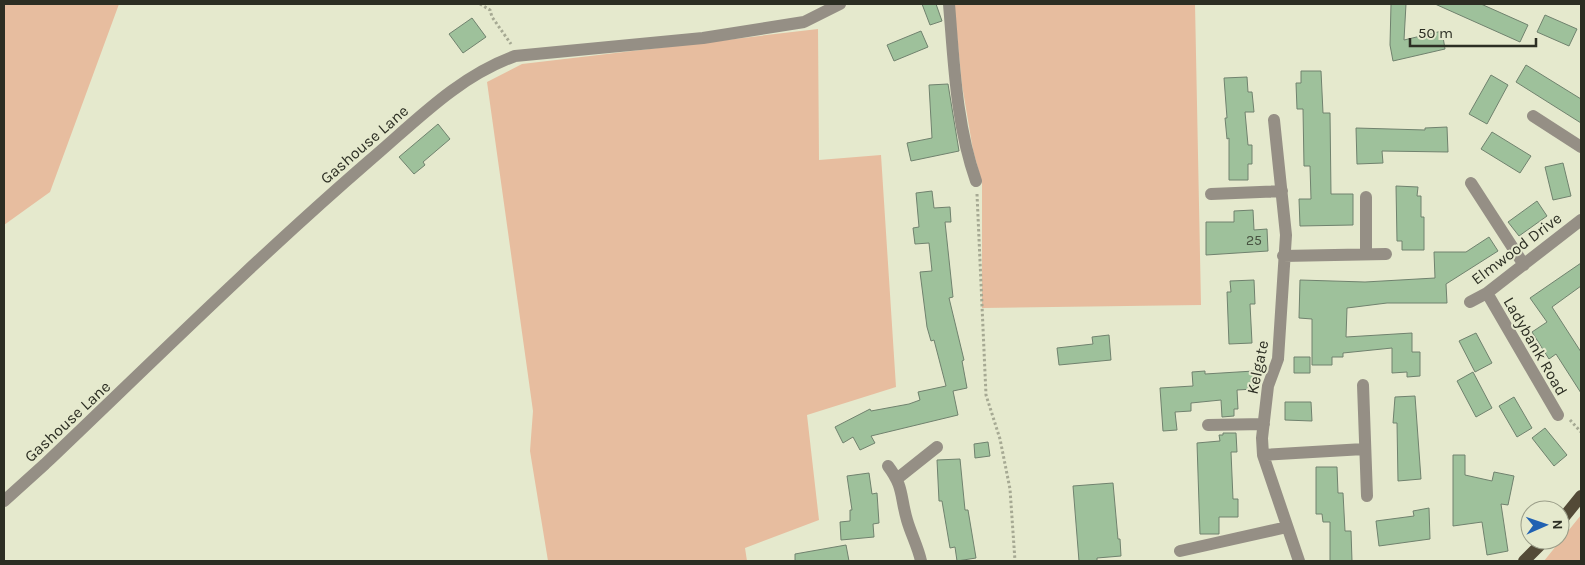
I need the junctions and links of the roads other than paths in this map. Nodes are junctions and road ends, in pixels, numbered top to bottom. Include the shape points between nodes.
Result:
1 (840, 4) edge
2 (949, 4) edge
3 (1533, 116) dead end
4 (1274, 120) dead end
5 (1581, 147) edge
6 (976, 181) road end
7 (1471, 183) dead end
8 (1282, 191) junction
9 (1211, 194) dead end
10 (1366, 197) dead end
11 (1581, 220) edge
12 (1366, 254) junction
13 (1386, 254) dead end
14 (1283, 256) junction
15 (1524, 265) junction
16 (1487, 293) junction
17 (1470, 302) dead end
18 (1363, 385) dead end
19 (1558, 415) dead end
20 (1264, 424) junction
21 (1208, 425) dead end
22 (937, 447) dead end
23 (1364, 449) junction
24 (1263, 455) junction
25 (888, 466) dead end
26 (898, 478) junction
27 (1367, 496) dead end
28 (1581, 496) edge
29 (4, 501) edge
30 (1570, 510) edge
31 (1287, 527) junction
32 (1535, 550) edge
33 (1180, 551) dead end
34 (921, 561) edge
35 (1299, 561) edge
36 (1524, 561) edge

1 - 29 street, Gashouse Lane via 804,22 703,38 515,56 488,66 452,90 330,195
2 - 6 street via 957,96 967,156
3 - 5 street
4 - 8 street, Kelgate
7 - 15 street
8 - 9 street
8 - 14 street, Kelgate via 1286,235
10 - 12 street
11 - 15 street, Elmwood Drive
12 - 13 street
12 - 14 street
14 - 20 street, Kelgate via 1278,359 1268,386
15 - 16 street, Elmwood Drive
16 - 17 street, Elmwood Drive
16 - 19 street, Ladybank Road
18 - 23 street
20 - 21 street
20 - 24 street, Kelgate
22 - 26 street
23 - 24 street
23 - 27 street
24 - 31 street, Kelgate
25 - 26 street
26 - 34 street
28 - 30 main road
31 - 33 street
31 - 35 street, Kelgate
32 - 36 main road

